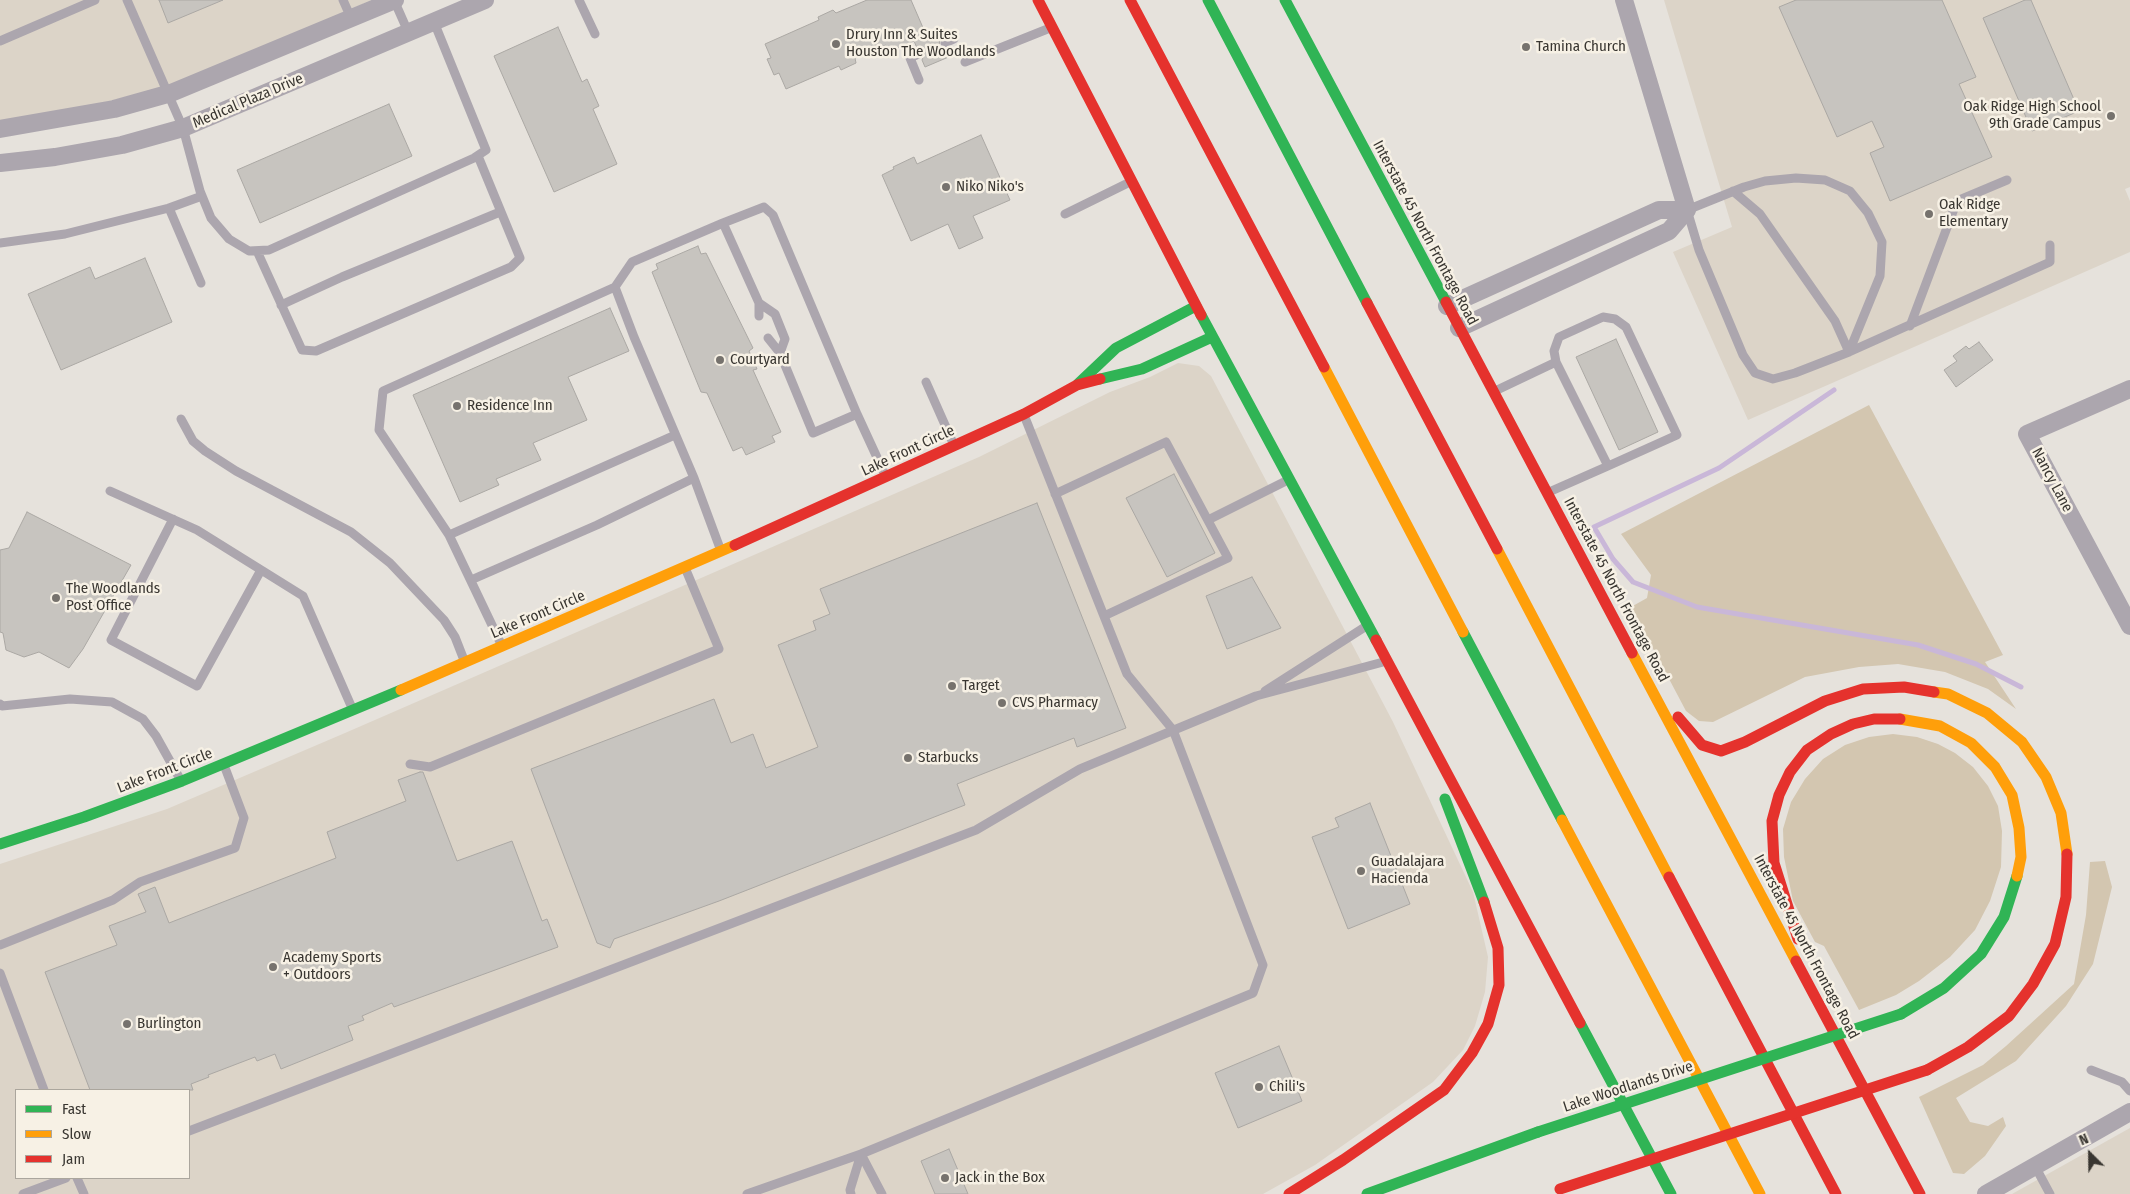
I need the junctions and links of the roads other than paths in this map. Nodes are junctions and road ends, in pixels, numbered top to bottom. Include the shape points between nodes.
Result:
1 (95, 0) edge
2 (127, 0) edge
3 (343, 0) edge
4 (395, 0) edge
5 (485, 0) edge
6 (579, 0) edge
7 (1038, 0) edge
8 (1130, 0) edge
9 (1208, 0) edge
10 (1285, 0) edge
11 (1624, 0) edge
12 (351, 18) junction
13 (434, 22) junction
14 (1052, 27) junction
15 (409, 34) junction
16 (595, 34) dead end
17 (954, 39) dead end
18 (0, 42) edge
19 (945, 43) dead end
20 (919, 54) dead end
21 (965, 62) dead end
22 (919, 80) dead end
23 (167, 95) junction
24 (183, 128) junction
25 (0, 129) edge
26 (478, 156) junction
27 (0, 163) edge
28 (1132, 180) junction
29 (2007, 180) dead end
30 (1733, 191) junction
31 (202, 196) junction
32 (169, 208) junction
33 (1687, 210) junction
34 (500, 212) junction
35 (1065, 214) dead end
36 (723, 223) junction
37 (1, 242) edge
38 (2050, 245) dead end
39 (257, 251) junction
40 (200, 283) dead end
41 (614, 287) junction
42 (759, 303) junction
43 (281, 305) junction
44 (1196, 306) junction
45 (1447, 306) junction
46 (759, 316) dead end
47 (1910, 326) junction
48 (1459, 328) junction
49 (1212, 337) junction
50 (768, 338) dead end
51 (1849, 352) junction
52 (780, 353) junction
53 (1556, 362) junction
54 (926, 382) dead end
55 (1076, 385) junction
56 (2130, 389) edge
57 (1492, 392) junction
58 (857, 414) junction
59 (1024, 414) junction
60 (181, 419) dead end
61 (675, 435) junction
62 (954, 446) junction
63 (1608, 466) junction
64 (886, 477) junction
65 (694, 478) junction
66 (1288, 480) junction
67 (110, 491) dead end
68 (1547, 493) junction
69 (1056, 494) junction
70 (173, 519) junction
71 (1208, 520) junction
72 (449, 535) junction
73 (721, 551) junction
74 (684, 568) junction
75 (262, 570) junction
76 (471, 580) junction
77 (1104, 616) junction
78 (1368, 625) junction
79 (2130, 626) edge
80 (502, 647) junction
81 (1387, 661) junction
82 (465, 663) junction
83 (1646, 678) junction
84 (1256, 696) junction
85 (0, 704) edge
86 (1411, 708) junction
87 (353, 710) junction
88 (1173, 730) junction
89 (223, 764) junction
90 (410, 764) dead end
91 (182, 781) junction
92 (0, 844) edge
93 (0, 945) edge
94 (0, 973) edge
95 (1818, 1002) junction
96 (2091, 1070) dead end
97 (44, 1089) edge
98 (2130, 1091) edge
99 (2129, 1115) edge
100 (190, 1131) edge
101 (861, 1154) junction
102 (2036, 1166) junction
103 (63, 1179) edge
104 (77, 1179) edge
105 (23, 1194) edge
106 (84, 1194) edge
107 (747, 1194) edge
108 (852, 1194) edge
109 (882, 1194) edge
110 (1289, 1194) edge
111 (1368, 1194) edge
112 (1545, 1194) edge
113 (1670, 1194) edge
114 (1760, 1194) edge
115 (1836, 1194) edge
116 (1920, 1194) edge
117 (1986, 1194) edge
118 (2050, 1194) edge

1 - 18 lane
2 - 23 lane
3 - 12 lane
4 - 12 street
4 - 15 lane
5 - 13 street, Medical Plaza Drive
6 - 16 lane
7 - 14 main road
8 - 114 main road
9 - 115 main road
10 - 45 main road, Interstate 45 North Frontage Road
11 - 33 street
12 - 23 street
13 - 15 street, Medical Plaza Drive
13 - 26 lane via 486,150
14 - 21 lane
14 - 28 main road
15 - 24 street, Medical Plaza Drive
17 - 19 lane
20 - 22 lane via 910,58
23 - 24 lane
23 - 25 street via 114,109
24 - 27 street, Medical Plaza Drive via 122,145
24 - 31 lane
26 - 34 lane
26 - 39 lane via 269,250
28 - 35 lane
28 - 44 main road
29 - 47 lane via 1958,201
30 - 33 lane
30 - 51 lane via 1766,222 1835,321
30 - 51 lane via 1765,181 1825,180 1850,192 1868,213 1882,242 1880,276
31 - 32 lane
31 - 39 lane via 211,218 228,239 249,251
32 - 37 lane via 65,234
32 - 40 lane
33 - 45 street via 1659,210
33 - 48 street via 1669,231
33 - 51 lane via 1699,250 1743,355 1755,373 1773,379
34 - 43 lane
34 - 43 lane via 520,258 511,267 316,351 302,350
36 - 41 lane via 632,262
36 - 42 lane
36 - 58 lane via 764,207 773,215
38 - 47 lane via 2050,262
39 - 43 lane
41 - 61 lane
41 - 72 lane via 383,391 379,430
42 - 46 lane
42 - 52 lane via 775,314 785,339
44 - 49 main road
44 - 55 main road, Lake Front Circle via 1116,348
45 - 48 main road, Interstate 45 North Frontage Road
47 - 51 lane
48 - 57 main road, Interstate 45 North Frontage Road
49 - 55 main road, Lake Front Circle via 1142,369
49 - 66 main road
50 - 52 lane
52 - 58 lane via 813,433
53 - 57 lane
53 - 63 lane
53 - 63 lane via 1554,351 1559,337 1603,317 1615,319 1626,327 1678,435
54 - 62 lane
55 - 59 main road, Lake Front Circle
56 - 79 street, Nancy Lane via 2027,434
57 - 68 main road, Interstate 45 North Frontage Road
58 - 64 lane
59 - 62 main road, Lake Front Circle
59 - 69 lane
60 - 82 lane via 193,441 205,451 351,532 390,563 444,620 455,636
61 - 65 lane
61 - 72 lane
62 - 64 main road, Lake Front Circle
63 - 68 lane
64 - 73 main road, Lake Front Circle
65 - 73 lane
65 - 76 lane
66 - 71 lane
66 - 78 main road
67 - 70 lane
68 - 83 main road, Interstate 45 North Frontage Road
69 - 71 lane via 1166,442
69 - 77 lane
70 - 75 lane
70 - 75 lane via 110,640 197,686
71 - 77 lane via 1228,558
72 - 76 lane
73 - 74 main road, Lake Front Circle
74 - 80 main road, Lake Front Circle
74 - 90 lane via 719,649 430,767
75 - 87 lane via 304,596
76 - 80 lane
77 - 88 lane via 1127,674
78 - 81 main road
78 - 84 lane
80 - 82 main road, Lake Front Circle
81 - 84 lane
81 - 86 main road
82 - 87 main road, Lake Front Circle
83 - 95 main road, Interstate 45 North Frontage Road
83 - 112 main road, bridge via 1702,745 1721,751 1825,700 1863,689 1904,687 1948,694 1988,714 2022,742 2046,777 2061,814 2068,859 2066,897 2055,944 2034,984 2009,1016 1968,1047 1904,1079
84 - 88 lane
85 - 91 lane via 70,699 112,702 143,718
86 - 110 main road via 1487,909 1498,948 1499,985 1488,1024 1472,1053 1444,1090
86 - 113 main road
87 - 89 main road, Lake Front Circle
88 - 100 lane via 1080,769 976,830
88 - 101 lane via 1263,965 1253,993
89 - 91 main road, Lake Front Circle
89 - 93 lane via 244,818 235,848 140,882 113,900
91 - 92 main road, Lake Front Circle
94 - 97 lane
95 - 111 main road, Lake Woodlands Drive, bridge via 1774,862 1772,822 1779,795 1790,772 1807,750 1853,724 1874,719 1908,719 1940,726 1971,743 1995,767 2012,795 2021,857 2016,884 2004,917 1981,954 1944,988 1901,1014 1538,1132
95 - 116 main road, Interstate 45 North Frontage Road
96 - 98 lane via 2122,1082
99 - 102 street
101 - 107 lane
101 - 108 lane via 850,1190
101 - 109 lane
102 - 117 street
102 - 118 lane
103 - 105 lane
104 - 106 lane

